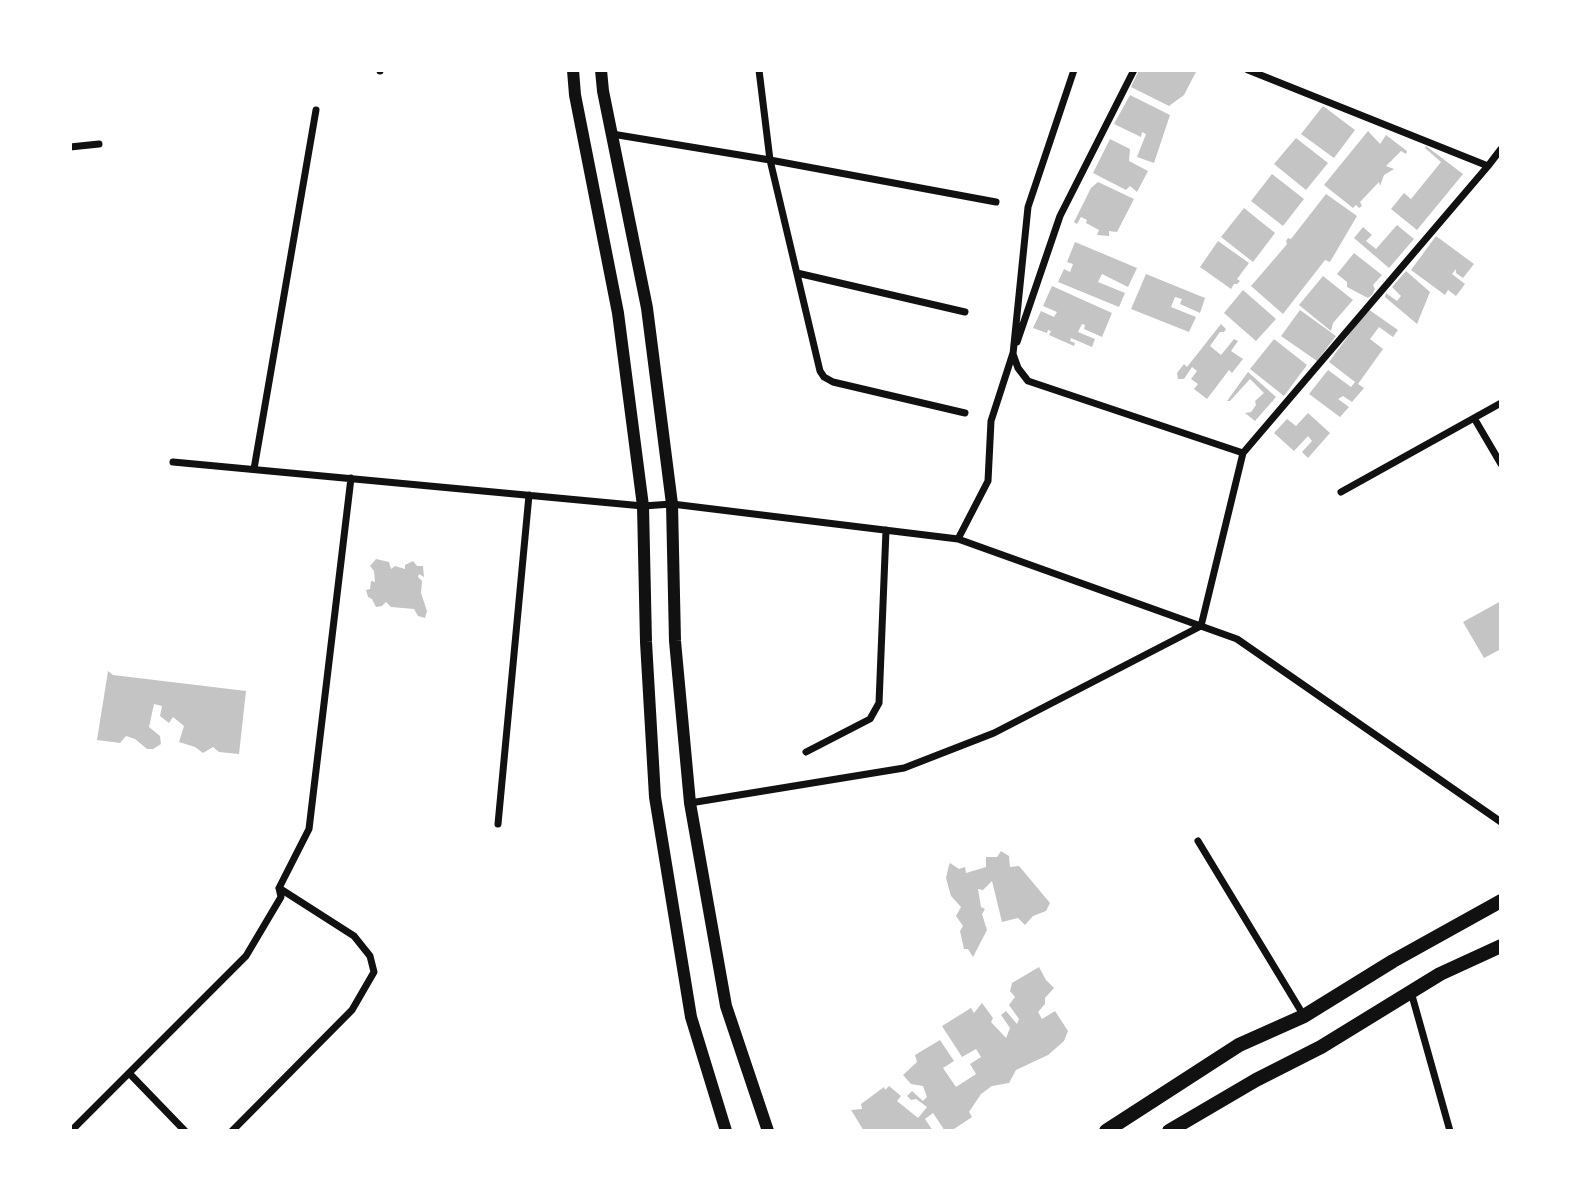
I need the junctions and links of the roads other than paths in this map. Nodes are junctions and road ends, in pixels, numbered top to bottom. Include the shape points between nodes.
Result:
1 (573, 70) edge
2 (601, 70) edge
3 (759, 70) edge
4 (1074, 70) edge
5 (1134, 70) edge
6 (1248, 70) edge
7 (316, 110) dead end
8 (612, 134) junction
9 (99, 144) dead end
10 (70, 147) edge
11 (1501, 149) edge
12 (770, 160) junction
13 (1488, 166) junction
14 (996, 202) dead end
15 (797, 273) junction
16 (965, 312) dead end
17 (1013, 354) junction
18 (1501, 403) edge
19 (965, 413) dead end
20 (1474, 418) junction
21 (1244, 453) junction
22 (173, 462) dead end
23 (1501, 464) edge
24 (254, 469) junction
25 (351, 478) junction
26 (1341, 492) dead end
27 (529, 495) junction
28 (672, 504) junction
29 (643, 506) junction
30 (886, 530) junction
31 (958, 539) junction
32 (1201, 626) junction
33 (806, 752) dead end
34 (690, 803) junction
35 (1501, 822) edge
36 (498, 824) dead end
37 (1198, 841) dead end
38 (279, 888) junction
39 (1501, 901) edge
40 (1501, 946) edge
41 (1411, 991) junction
42 (1304, 1016) junction
43 (129, 1073) junction
44 (1178, 1129) edge
45 (71, 1131) edge
46 (185, 1131) edge
47 (232, 1131) edge
48 (726, 1131) edge
49 (768, 1131) edge
50 (1106, 1131) edge
51 (1450, 1131) edge

1 - 29 street via 618,313
2 - 8 street
3 - 12 street
4 - 17 street via 1028,207
5 - 17 street via 1060,216
6 - 13 street
7 - 24 street
8 - 12 street
8 - 28 street via 647,308
9 - 10 street
11 - 13 street
12 - 14 street
12 - 15 street
13 - 21 street
15 - 16 street
15 - 19 street via 824,377
17 - 21 street via 1028,381
17 - 31 street via 990,421 988,481
18 - 20 street
20 - 23 street
20 - 26 street
21 - 32 street
22 - 24 street
24 - 25 street
25 - 27 street
25 - 38 street via 309,829
27 - 29 street
27 - 36 street
28 - 29 street
28 - 30 street
28 - 34 street via 675,640
29 - 48 street via 655,797 691,1017
30 - 31 street
30 - 33 street via 879,703 870,719
31 - 32 street
32 - 34 street via 994,733 904,768
32 - 35 street via 1237,639
34 - 49 street via 726,1006
37 - 42 street
38 - 43 street via 281,897 246,956
38 - 47 street via 354,936 370,956 374,972 352,1010
39 - 42 main road
40 - 41 main road
41 - 44 main road
41 - 51 street
42 - 50 main road via 1239,1045
43 - 45 street
43 - 46 street

